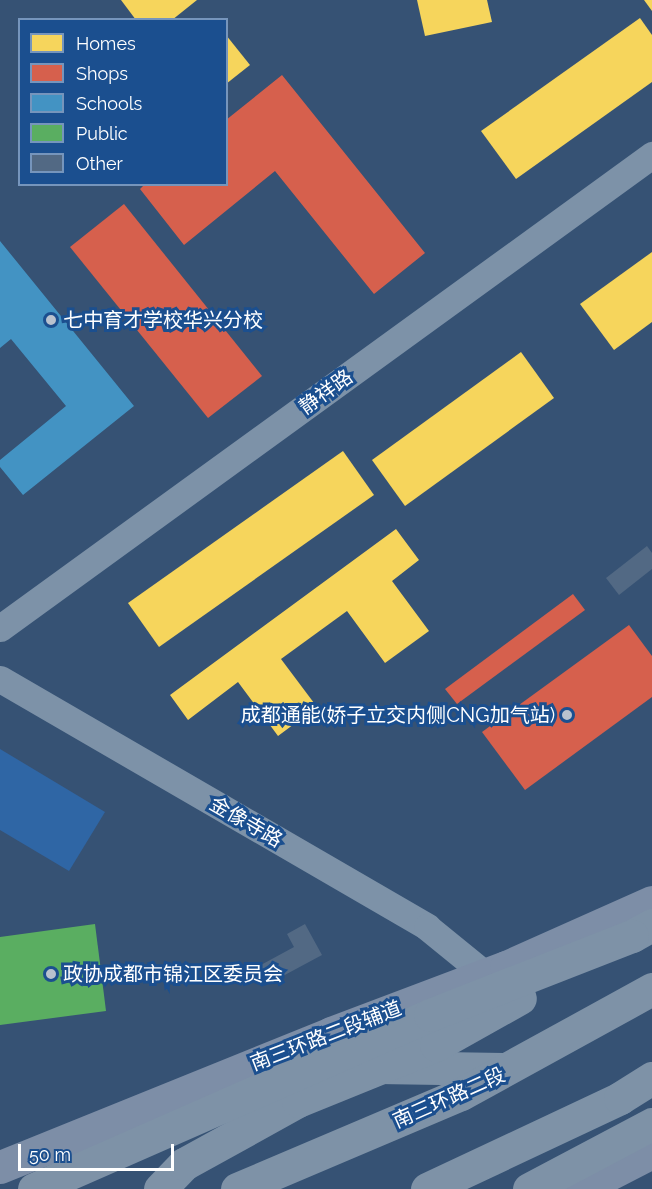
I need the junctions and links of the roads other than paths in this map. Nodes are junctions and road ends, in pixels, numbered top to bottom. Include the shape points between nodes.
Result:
1 (652, 155) edge
2 (0, 628) edge
3 (0, 679) edge
4 (652, 902) edge
5 (652, 908) edge
6 (642, 931) edge
7 (486, 975) junction
8 (652, 989) edge
9 (330, 1066) junction
10 (511, 1070) junction
11 (652, 1078) edge
12 (652, 1124) edge
13 (652, 1152) edge
14 (1, 1167) edge
15 (33, 1189) edge
16 (160, 1189) edge
17 (237, 1189) edge
18 (427, 1189) edge
19 (530, 1189) edge
20 (580, 1189) edge

1 - 2 street, 静祥路
3 - 7 street, 金像寺路 via 427,927
4 - 7 main road, 南三环路二段辅道
5 - 9 street via 483,1006
6 - 15 highway, bridge via 430,1015
6 - 16 highway, bridge via 436,1045 298,1101 184,1164
7 - 14 main road, 南三环路二段辅道 via 331,1033
8 - 10 highway, 南三环路二段
9 - 10 highway
9 - 14 street via 164,1124
10 - 17 highway, 南三环路二段
11 - 18 highway via 620,1098
12 - 19 highway
13 - 20 main road

